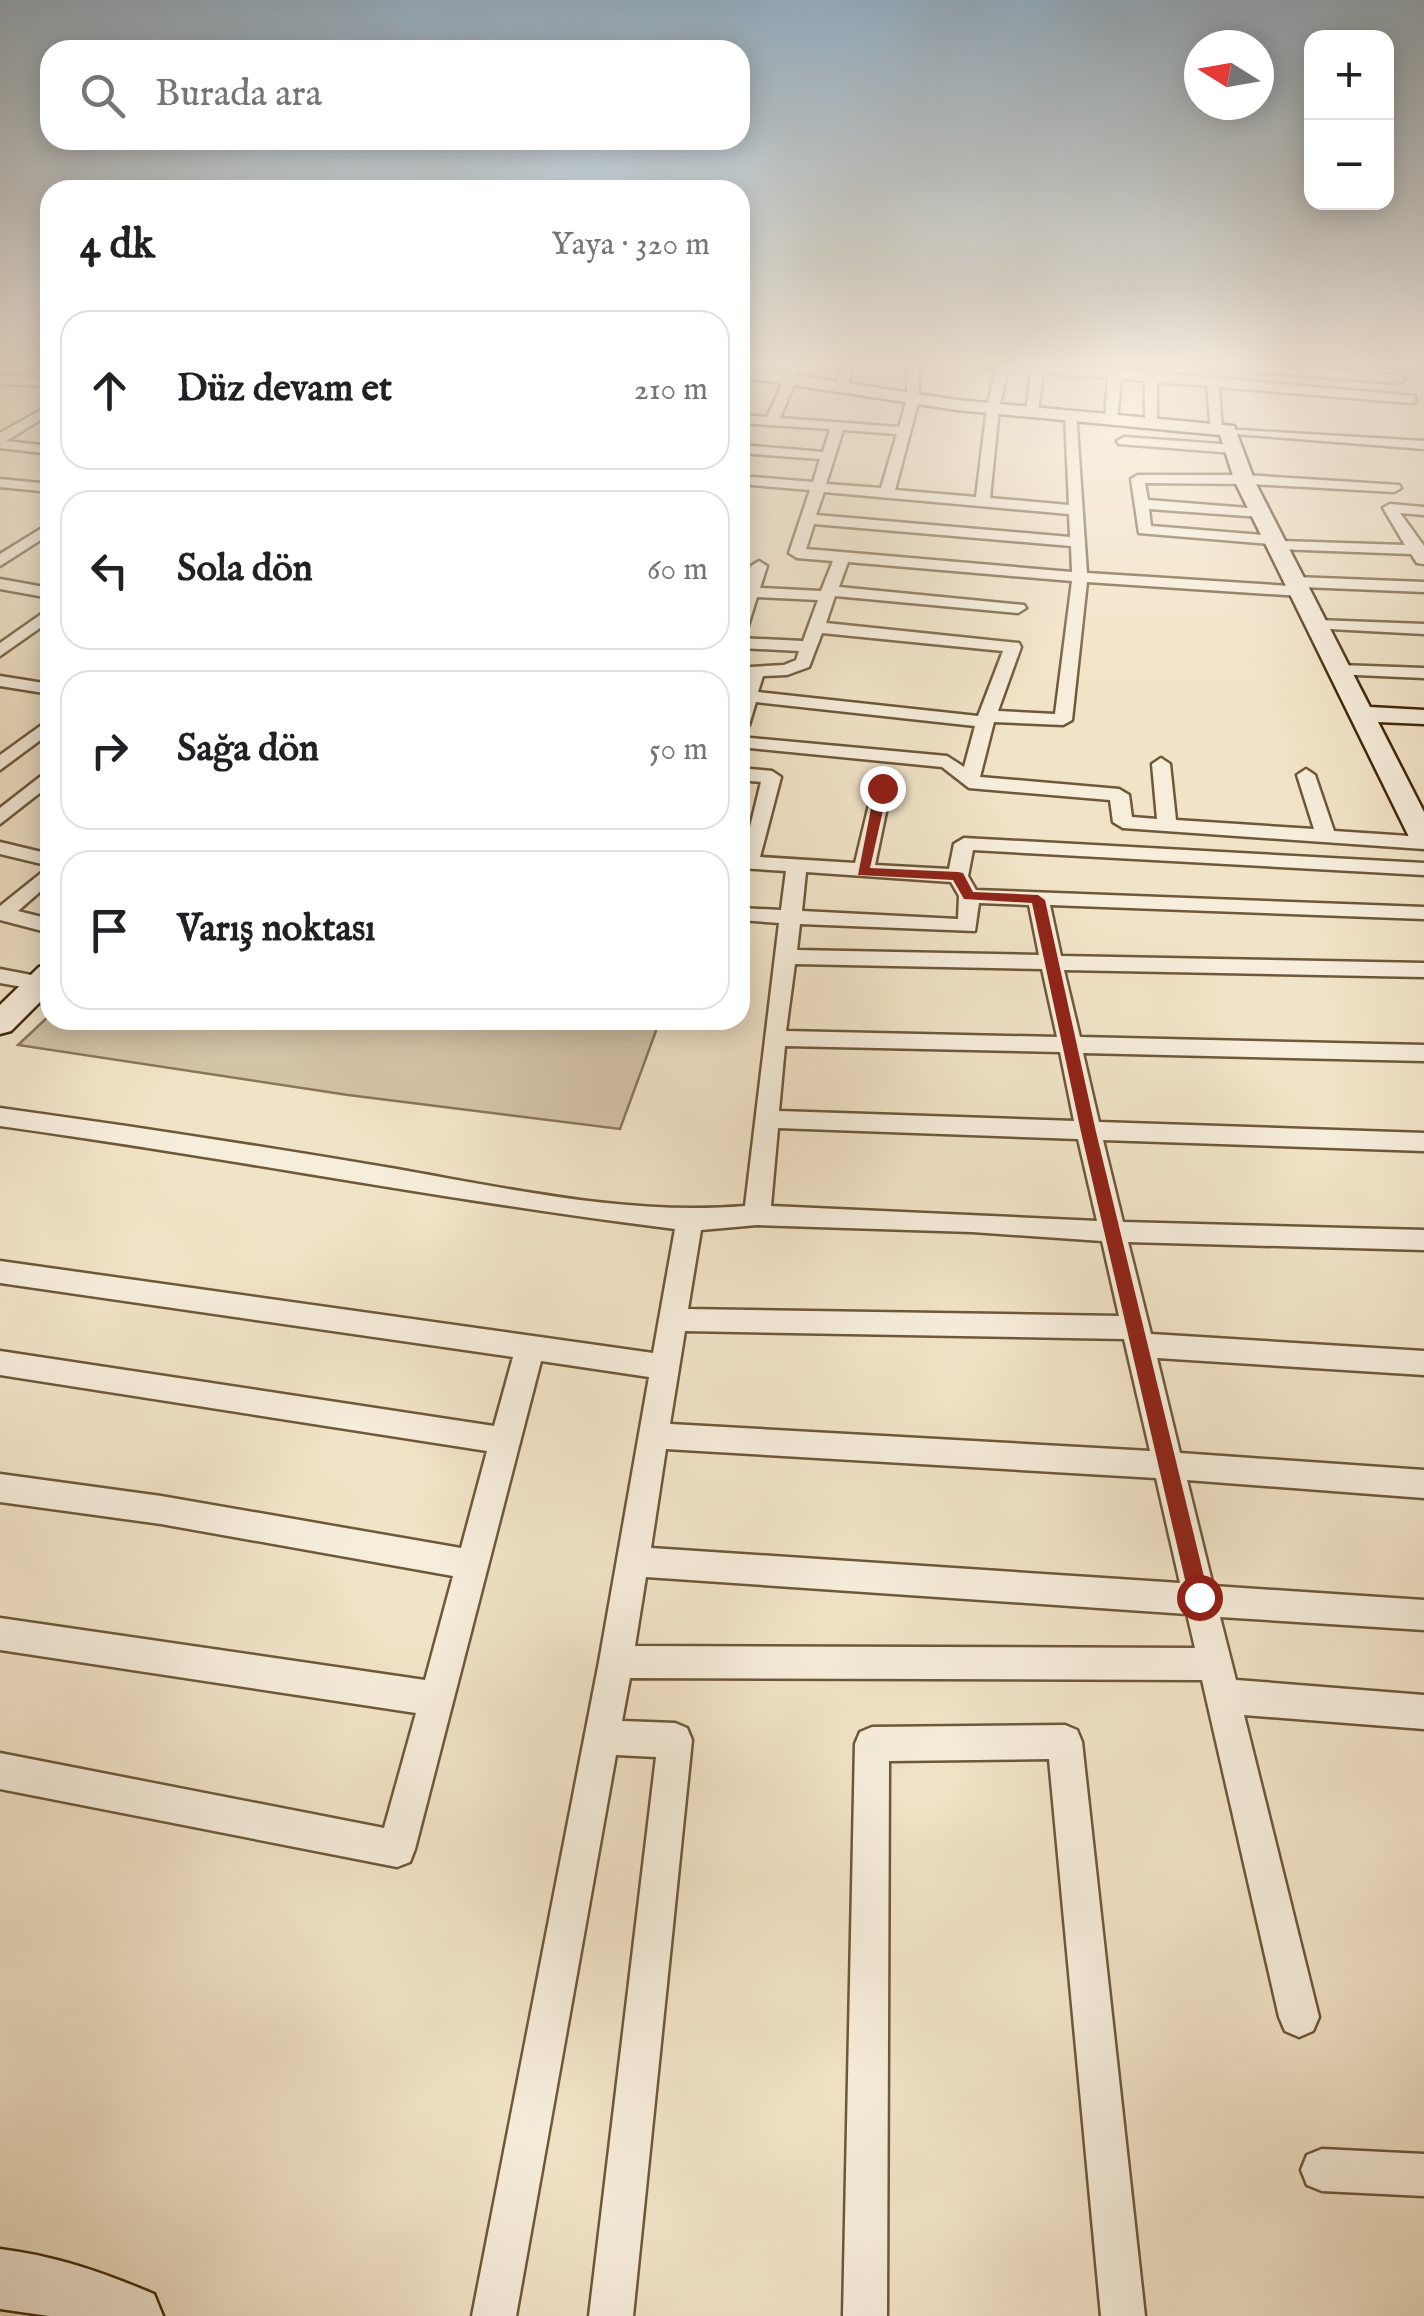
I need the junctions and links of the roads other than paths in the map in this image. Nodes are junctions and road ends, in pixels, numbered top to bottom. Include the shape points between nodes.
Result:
1 (823, 472) edge
2 (893, 472) edge
3 (985, 472) edge
4 (1074, 472) edge
5 (1242, 472) edge
6 (1384, 472) dead end
7 (1245, 480) junction
8 (750, 481) edge
9 (0, 483) edge
10 (40, 487) edge
11 (818, 487) junction
12 (1394, 488) junction
13 (887, 493) junction
14 (982, 501) junction
15 (1141, 504) junction
16 (1076, 510) junction
17 (1406, 510) junction
18 (1424, 510) edge
19 (1261, 513) junction
20 (808, 519) junction
21 (40, 534) edge
22 (1078, 542) junction
23 (1276, 542) junction
24 (21, 546) junction
25 (40, 549) edge
26 (1421, 555) edge
27 (842, 557) junction
28 (0, 560) edge
29 (759, 566) dead end
30 (1080, 577) junction
31 (750, 583) edge
32 (0, 584) edge
33 (1298, 586) junction
34 (1424, 587) edge
35 (40, 592) edge
36 (750, 592) edge
37 (828, 594) junction
38 (1018, 608) dead end
39 (40, 621) edge
40 (1317, 625) junction
41 (816, 626) junction
42 (0, 629) edge
43 (1424, 630) edge
44 (25, 632) junction
45 (750, 643) edge
46 (808, 646) junction
47 (0, 651) edge
48 (750, 670) edge
49 (1339, 670) junction
50 (1424, 673) edge
51 (0, 680) edge
52 (40, 687) edge
53 (750, 696) edge
54 (1361, 714) junction
55 (1424, 717) edge
56 (986, 719) junction
57 (40, 730) edge
58 (750, 743) edge
59 (9, 749) edge
60 (0, 764) edge
61 (1161, 764) dead end
62 (750, 775) edge
63 (1306, 776) dead end
64 (968, 782) junction
65 (40, 784) edge
66 (882, 788) dead end
67 (750, 796) edge
68 (766, 797) junction
69 (0, 818) edge
70 (1168, 824) junction
71 (1326, 835) junction
72 (1424, 841) edge
73 (750, 844) edge
74 (0, 848) edge
75 (40, 858) edge
76 (750, 862) edge
77 (797, 866) junction
78 (1424, 869) edge
79 (863, 872) junction
80 (958, 876) junction
81 (40, 881) edge
82 (969, 896) junction
83 (1038, 900) junction
84 (2, 913) edge
85 (1424, 913) edge
86 (750, 915) edge
87 (790, 919) junction
88 (40, 923) edge
89 (784, 958) junction
90 (1052, 962) junction
91 (1424, 970) edge
92 (0, 976) edge
93 (40, 978) edge
94 (40, 982) edge
95 (0, 1023) edge
96 (774, 1038) junction
97 (1070, 1046) junction
98 (1424, 1053) edge
99 (0, 1117) edge
100 (766, 1119) junction
101 (1088, 1132) junction
102 (1424, 1142) edge
103 (757, 1215) junction
104 (689, 1221) junction
105 (1112, 1232) junction
106 (1424, 1240) edge
107 (0, 1272) edge
108 (673, 1320) junction
109 (1137, 1337) junction
110 (530, 1347) junction
111 (0, 1363) edge
112 (1424, 1363) edge
113 (665, 1368) junction
114 (654, 1436) junction
115 (505, 1441) junction
116 (1167, 1465) junction
117 (1424, 1484) edge
118 (0, 1488) edge
119 (634, 1562) junction
120 (472, 1565) junction
121 (1199, 1597) junction
122 (1424, 1615) edge
123 (0, 1634) edge
124 (616, 1662) junction
125 (1219, 1680) junction
126 (437, 1700) junction
127 (1424, 1712) edge
128 (602, 1737) junction
129 (0, 1771) edge
130 (1299, 2017) dead end
131 (1322, 2170) dead end
132 (1424, 2175) edge
133 (0, 2280) edge
134 (132, 2316) edge
135 (494, 2316) edge
136 (610, 2316) edge
137 (865, 2316) edge
138 (1123, 2316) edge

1 - 11 street
2 - 13 street
3 - 14 street
4 - 16 street
5 - 7 street
6 - 12 street
7 - 12 street
7 - 15 street via 1138,480
7 - 19 street
8 - 11 street
9 - 10 street
11 - 13 street
11 - 20 street
12 - 17 street
13 - 14 street
14 - 16 street
15 - 19 street
15 - 23 street via 1144,530
16 - 22 street
17 - 18 street
17 - 26 street via 1390,508
19 - 23 street
20 - 22 street
20 - 27 street via 798,553
21 - 24 street
22 - 30 street
23 - 26 street
23 - 33 street
24 - 25 street
24 - 28 street
27 - 30 street
27 - 37 street
29 - 31 street
30 - 33 street
30 - 56 street via 1062,720
32 - 35 street
33 - 34 street
33 - 40 street
36 - 37 street
37 - 38 street
37 - 41 street
39 - 44 street
40 - 43 street
40 - 49 street
41 - 46 street
41 - 56 street via 1013,647
42 - 44 street
44 - 47 street
45 - 46 street
46 - 48 street via 802,663 786,670
49 - 50 street
49 - 54 street
51 - 52 street
53 - 56 street
54 - 55 street
54 - 72 street
56 - 64 street
57 - 59 street
58 - 64 street via 947,762
59 - 60 street
61 - 70 street
62 - 68 street via 772,777
63 - 71 street
64 - 70 street via 1119,795 1123,822
65 - 69 street
66 - 79 street
67 - 68 street
68 - 73 street
70 - 71 street
71 - 72 street
74 - 75 street
76 - 77 street
77 - 79 street
77 - 87 street
78 - 80 street via 964,844
79 - 80 street
80 - 82 street
81 - 84 street
82 - 83 street
82 - 87 street via 968,926
83 - 85 street
83 - 90 street
84 - 88 street
86 - 87 street
87 - 89 street
89 - 90 street
89 - 96 street
90 - 91 street
90 - 97 street
92 - 93 street
94 - 95 street
96 - 97 street
96 - 100 street
97 - 98 street
97 - 101 street
99 - 104 street
100 - 101 street
100 - 103 street
101 - 102 street
101 - 105 street
103 - 104 street
103 - 105 street
104 - 108 street
105 - 106 street
105 - 109 street
107 - 110 street
108 - 109 street
108 - 113 street
109 - 112 street
109 - 116 street
110 - 113 street
110 - 115 street
111 - 115 street
113 - 114 street
114 - 116 street
114 - 119 street
115 - 120 street
116 - 117 street
116 - 121 street
118 - 120 street
119 - 121 street
119 - 124 street
120 - 126 street
121 - 122 street
121 - 125 street
123 - 126 street
124 - 125 street
124 - 128 street
125 - 127 street
125 - 130 street
126 - 129 street via 397,1849
128 - 135 street
128 - 136 street via 675,1740
131 - 132 street
133 - 134 street via 53,2286
137 - 138 street via 872,1744 1066,1742

